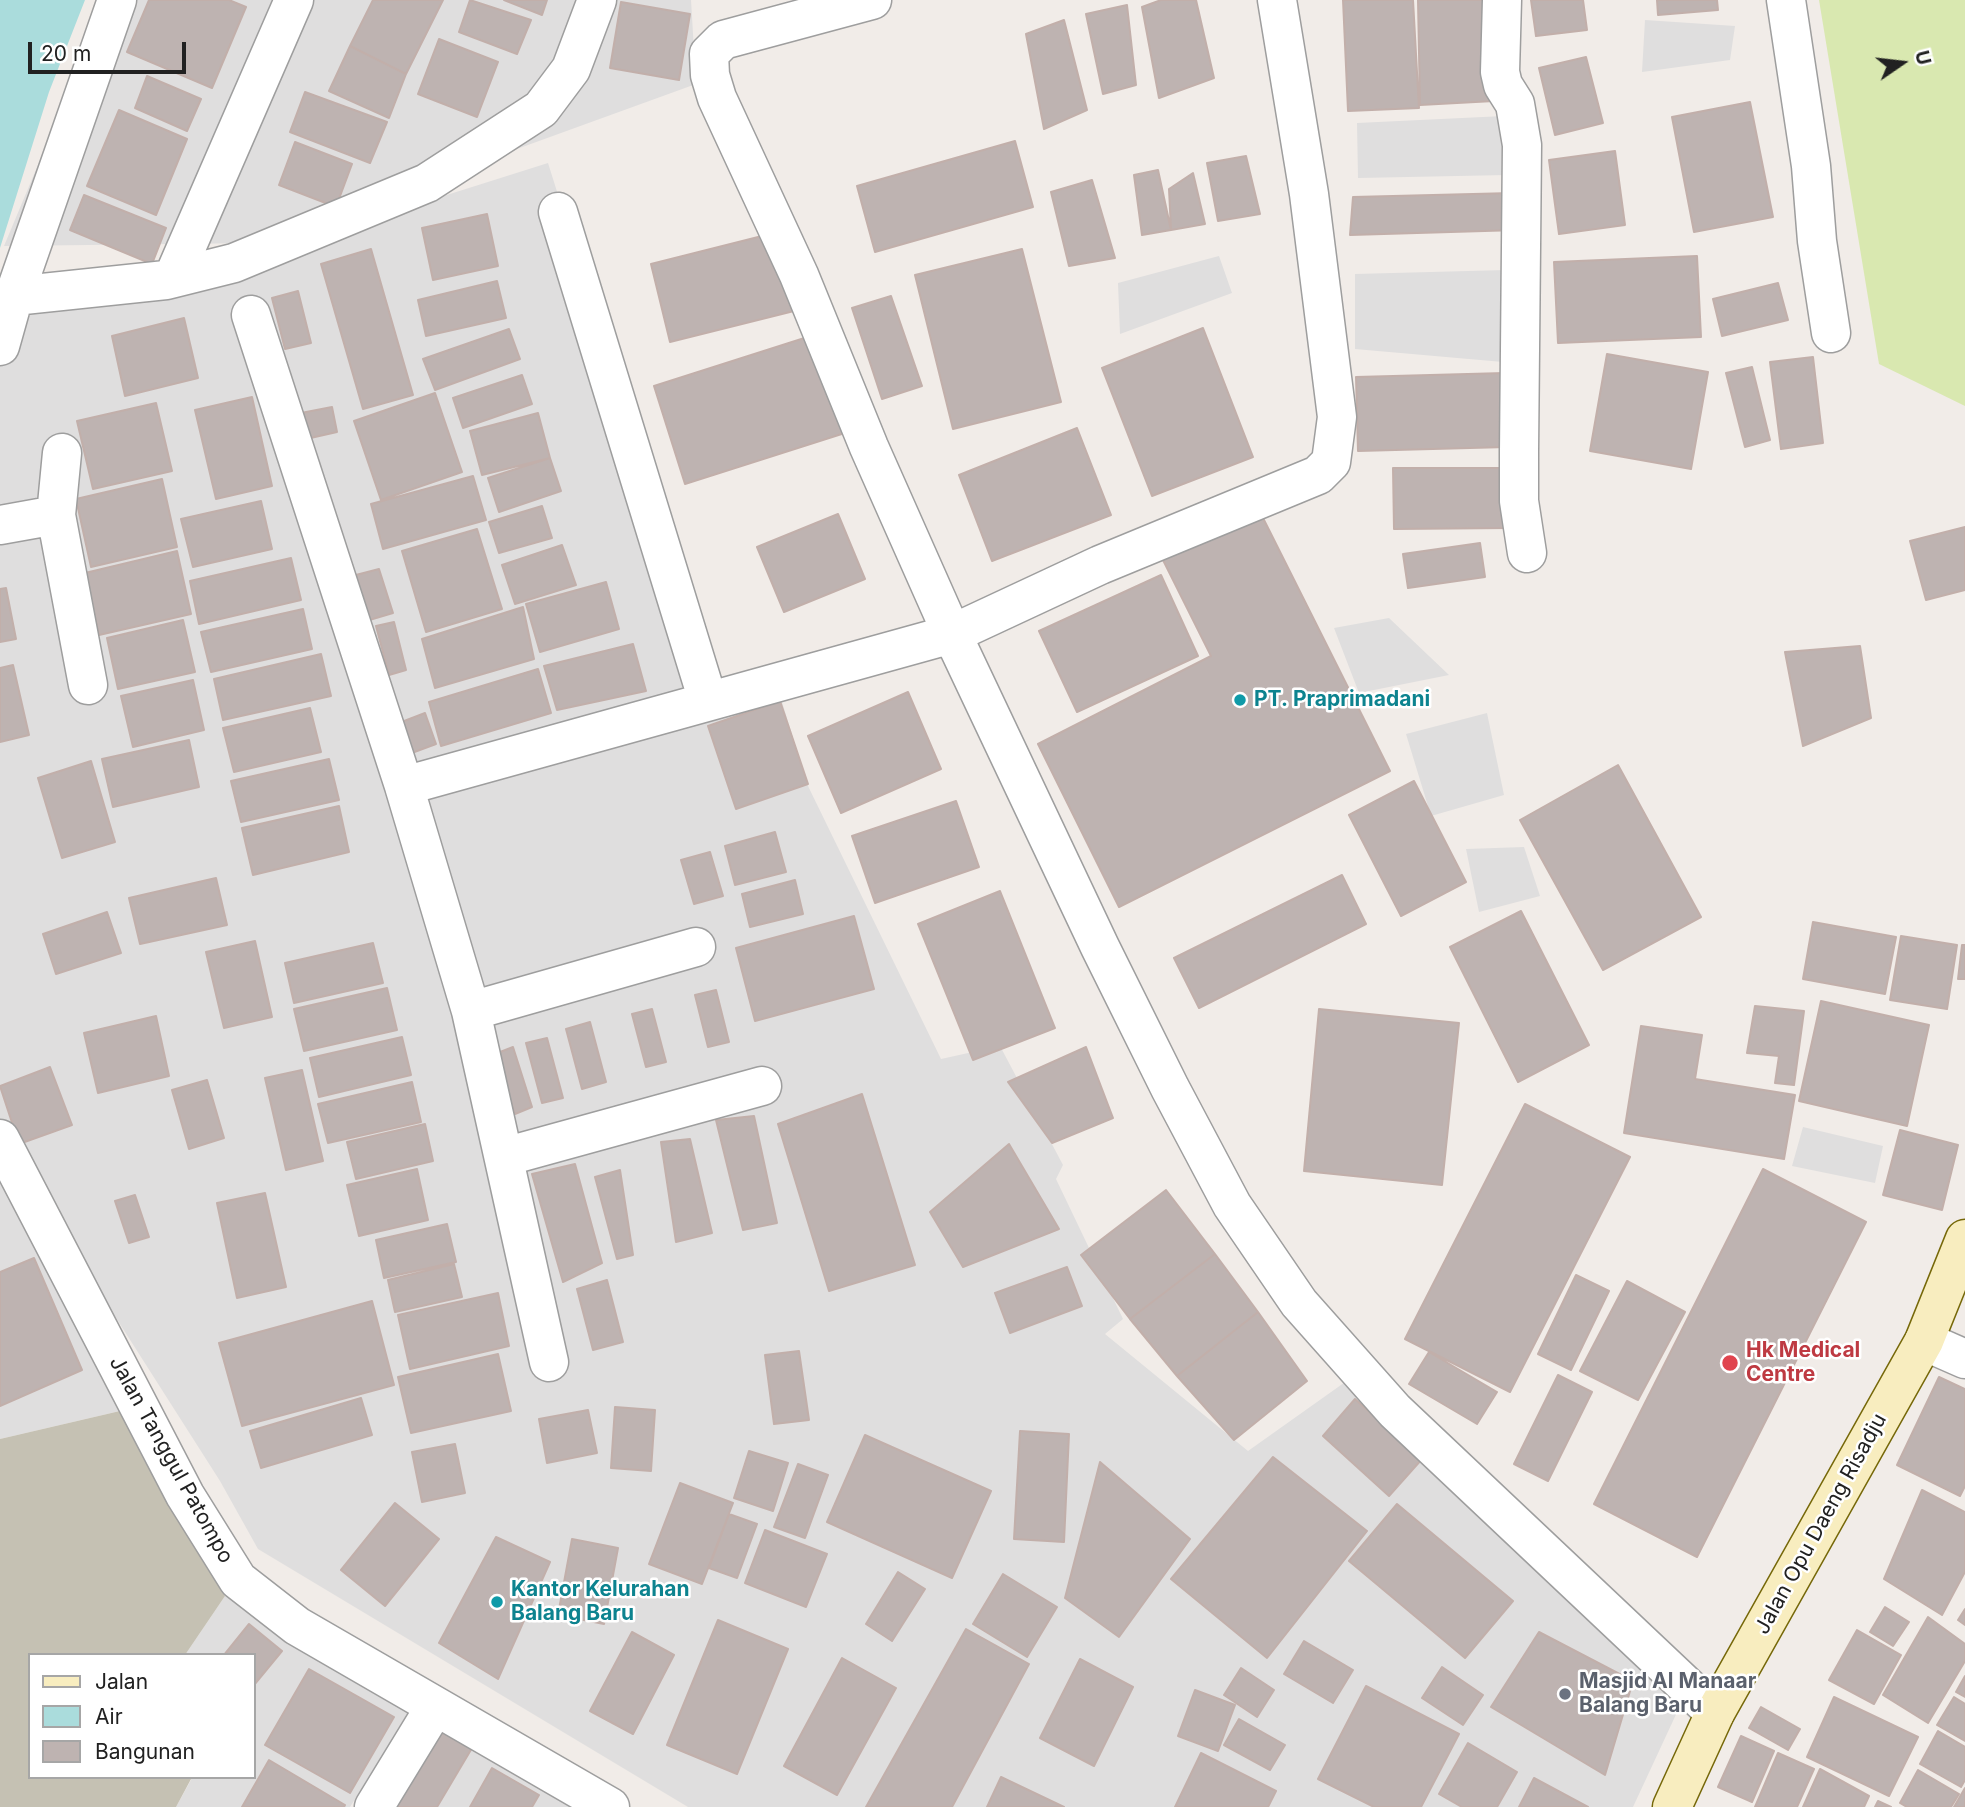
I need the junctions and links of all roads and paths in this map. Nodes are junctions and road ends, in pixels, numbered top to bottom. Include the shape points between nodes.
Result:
1 (117, 0) edge
2 (294, 0) edge
3 (597, 0) edge
4 (872, 0) edge
5 (1276, 0) edge
6 (1502, 0) edge
7 (1786, 0) edge
8 (747, 15) edge
9 (558, 212) dead end
10 (173, 278) junction
11 (14, 296) junction
12 (251, 315) dead end
13 (1831, 333) dead end
14 (0, 346) edge
15 (62, 453) dead end
16 (56, 515) junction
17 (0, 525) edge
18 (1527, 553) dead end
19 (952, 634) junction
20 (88, 685) dead end
21 (708, 701) junction
22 (404, 786) junction
23 (696, 947) dead end
24 (471, 1011) junction
25 (762, 1086) dead end
26 (0, 1139) edge
27 (504, 1157) junction
28 (1965, 1239) edge
29 (1924, 1341) junction
30 (1965, 1359) edge
31 (549, 1362) dead end
32 (435, 1707) junction
33 (1716, 1713) junction
34 (374, 1807) edge
35 (610, 1807) edge
36 (1672, 1807) edge

1 - 11 street
2 - 10 street
3 - 10 street via 571,69 541,110 427,183 234,263
4 - 8 street
5 - 19 street via 1309,194 1337,417 1331,462 1318,475 1219,514
6 - 18 street via 1500,72 1515,104 1522,145 1519,501
7 - 13 street
8 - 19 street via 709,54 717,98 800,275 869,447
9 - 21 street
10 - 11 street
11 - 14 street
12 - 22 street
15 - 16 street
16 - 17 street
16 - 20 street
19 - 21 street
19 - 33 street via 1170,1088 1232,1205 1299,1303 1395,1410
21 - 22 street
22 - 24 street
23 - 24 street
24 - 27 street
25 - 27 street
26 - 32 street, Jalan Tanggul Patompo via 185,1495 238,1580 297,1626
27 - 31 street
28 - 29 main road, Jalan Opu Daeng Risadju
29 - 30 street
29 - 33 main road, Jalan Opu Daeng Risadju
32 - 34 street
32 - 35 street, Jalan Tanggul Patompo
33 - 36 main road, Jalan Opu Daeng Risadju

